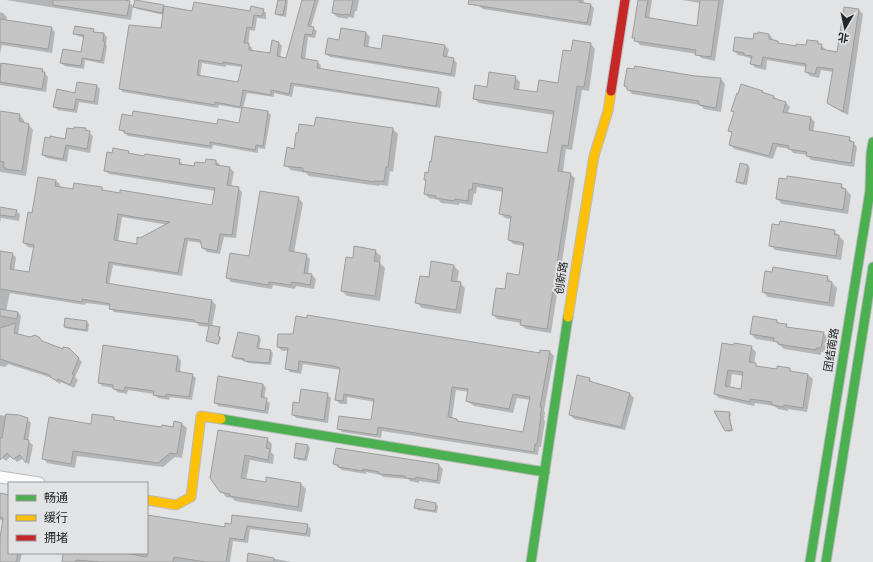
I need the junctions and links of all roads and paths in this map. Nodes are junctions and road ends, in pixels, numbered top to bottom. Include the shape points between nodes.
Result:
1 (625, 0) edge
2 (873, 142) edge
3 (872, 191) edge
4 (873, 267) edge
5 (545, 472) junction
6 (0, 477) edge
7 (32, 482) edge
8 (148, 500) edge
9 (531, 562) edge
10 (810, 562) edge
11 (826, 562) edge

1 - 5 street, 创新路 via 608,111 594,156
2 - 3 street, 团结南路
3 - 10 street, 团结南路
4 - 11 street
5 - 8 street via 201,416 191,497 176,505
5 - 9 street, 创新路
6 - 7 street

